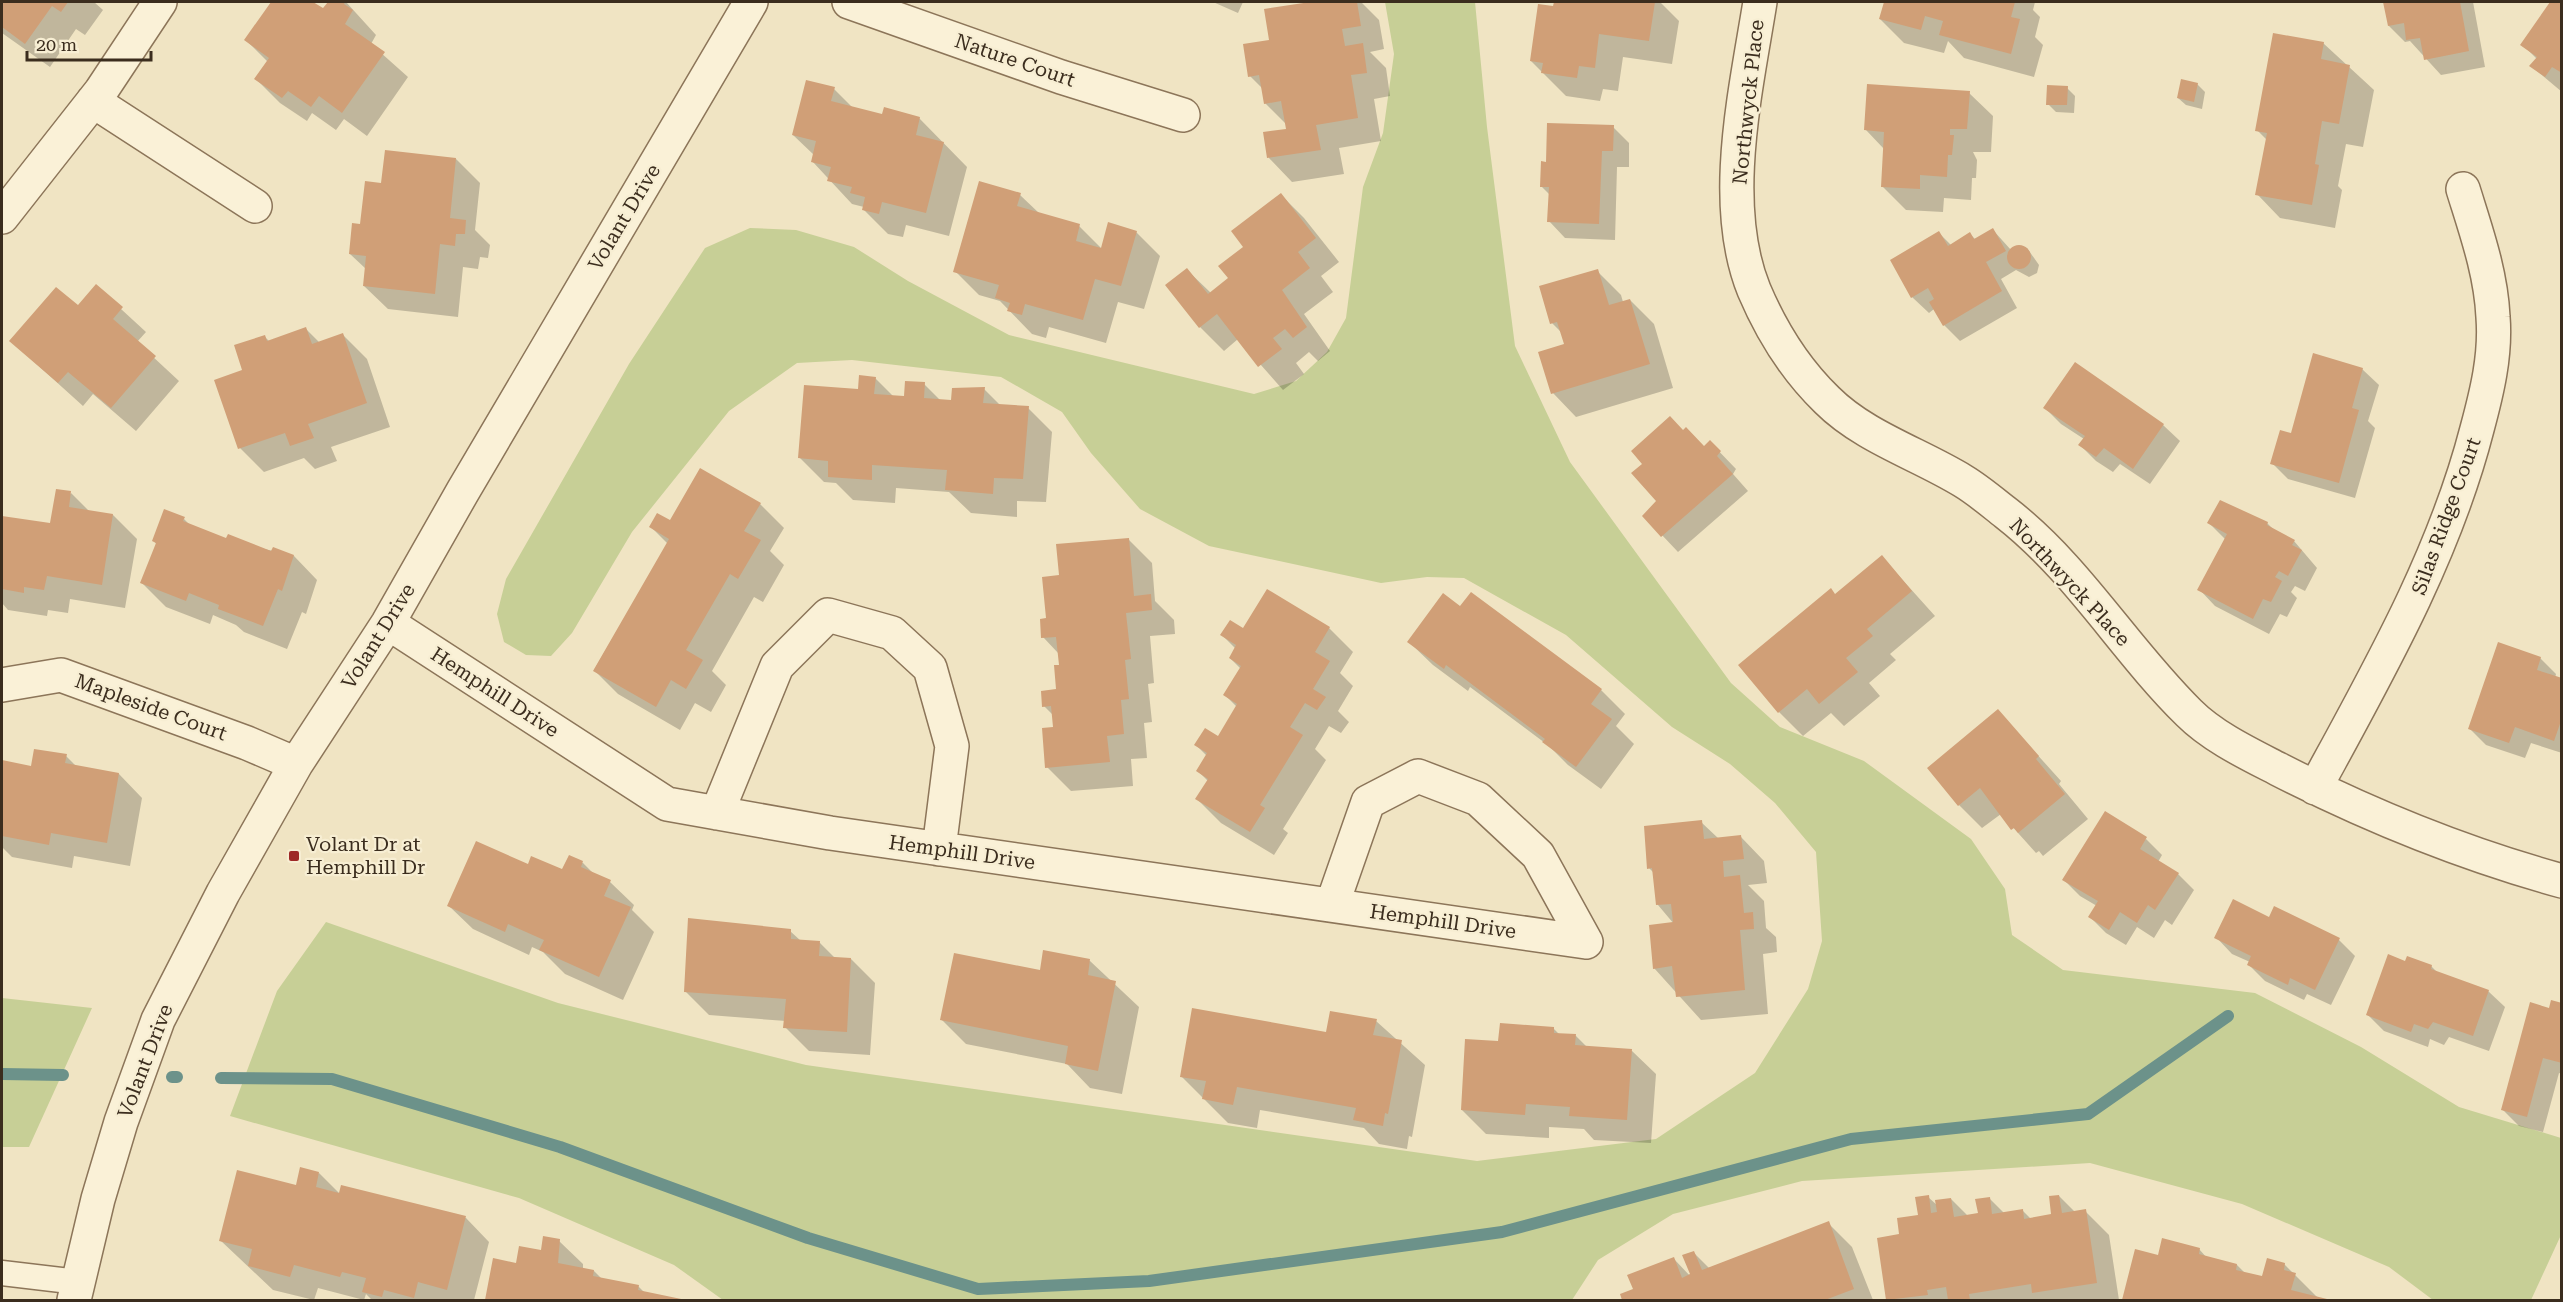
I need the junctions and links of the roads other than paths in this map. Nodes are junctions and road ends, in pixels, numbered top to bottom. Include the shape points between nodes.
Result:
1 (160, 2) edge
2 (751, 2) edge
3 (849, 2) edge
4 (1760, 2) edge
5 (93, 101) junction
6 (1183, 115) dead end
7 (2463, 189) dead end
8 (255, 206) dead end
9 (2, 217) edge
10 (388, 623) junction
11 (2, 685) edge
12 (296, 764) junction
13 (2315, 788) junction
14 (717, 813) junction
15 (939, 849) junction
16 (2562, 881) edge
17 (1332, 905) junction
18 (2, 1273) edge
19 (76, 1292) edge

1 - 5 street
2 - 10 street, Volant Drive
3 - 6 street, Nature Court via 1061,77
4 - 13 street, Northwyck Place via 1742,117 1737,187 1742,244 1753,288 1794,362 1827,401 1861,425 1964,482 2017,522 2095,602 2152,674 2192,716 2246,752
5 - 8 street
5 - 9 street
7 - 13 street, Silas Ridge Court via 2488,272 2493,317 2488,390 2466,471 2418,595
10 - 12 street, Volant Drive
10 - 14 street, Hemphill Drive via 667,804
11 - 12 street, Mapleside Court via 61,675 247,742
12 - 19 street, Volant Drive via 223,893 158,1020 120,1122
13 - 16 street, Northwyck Place via 2458,848
14 - 15 street, Hemphill Drive
14 - 15 street via 777,666 828,615 892,633 930,668 952,746
15 - 17 street, Hemphill Drive
17 - 17 street, Hemphill Drive via 1586,942 1538,855 1478,799 1418,776 1368,802
18 - 19 lane

